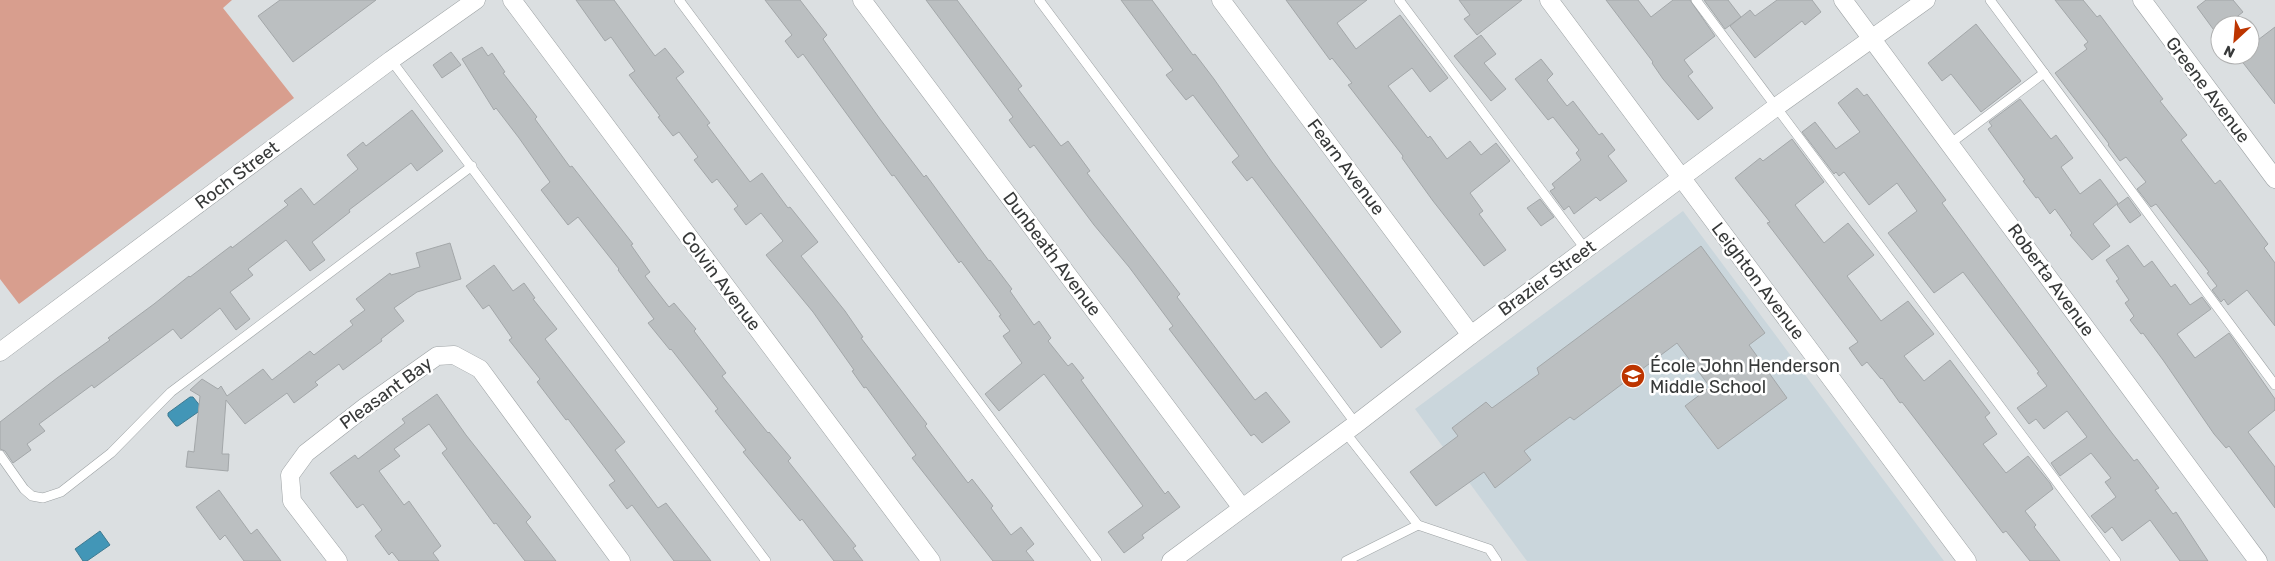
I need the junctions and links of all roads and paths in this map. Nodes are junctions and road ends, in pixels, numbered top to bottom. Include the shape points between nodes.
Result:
1 (476, 0) edge
2 (512, 0) edge
3 (678, 0) edge
4 (862, 0) edge
5 (1039, 0) edge
6 (1220, 0) edge
7 (1399, 0) edge
8 (1549, 0) edge
9 (1696, 0) edge
10 (1843, 0) edge
11 (1926, 0) edge
12 (1990, 0) edge
13 (2142, 0) edge
14 (1873, 40) junction
15 (391, 60) junction
16 (2044, 73) junction
17 (1776, 107) junction
18 (1950, 143) junction
19 (472, 166) junction
20 (1681, 178) junction
21 (2275, 179) edge
22 (1586, 250) junction
23 (1471, 334) junction
24 (0, 352) edge
25 (2275, 385) edge
26 (1350, 428) junction
27 (0, 455) edge
28 (1242, 508) junction
29 (1418, 526) junction
30 (338, 561) edge
31 (620, 561) edge
32 (766, 561) edge
33 (931, 561) edge
34 (1097, 561) edge
35 (1171, 561) edge
36 (1346, 561) edge
37 (1497, 561) edge
38 (1967, 561) edge
39 (2116, 561) edge
40 (2258, 561) edge

1 - 15 street, Roch Street
2 - 33 street, Colvin Avenue
3 - 34 lane
4 - 28 street, Dunbeath Avenue
5 - 26 lane
6 - 23 street, Fearn Avenue
7 - 22 lane
8 - 20 street, Leighton Avenue
9 - 17 lane
10 - 14 street, Roberta Avenue
11 - 14 street, Brazier Street
12 - 16 lane
13 - 21 street, Greene Avenue
14 - 17 street, Brazier Street
14 - 18 street, Roberta Avenue
15 - 19 lane
15 - 24 street, Roch Street
16 - 18 lane
16 - 25 lane
17 - 20 street, Brazier Street
17 - 39 lane
18 - 40 street, Roberta Avenue
19 - 27 lane via 171,392 111,453 61,492 43,498 32,496
19 - 32 lane
20 - 22 street, Brazier Street
20 - 38 street, Leighton Avenue
22 - 23 street, Brazier Street
23 - 26 street, Brazier Street
26 - 28 street, Brazier Street
26 - 29 lane
28 - 35 street, Brazier Street
29 - 36 lane
29 - 37 lane via 1489,549
30 - 31 street, Pleasant Bay via 292,501 290,475 306,453 365,407 437,356 454,355 480,369

